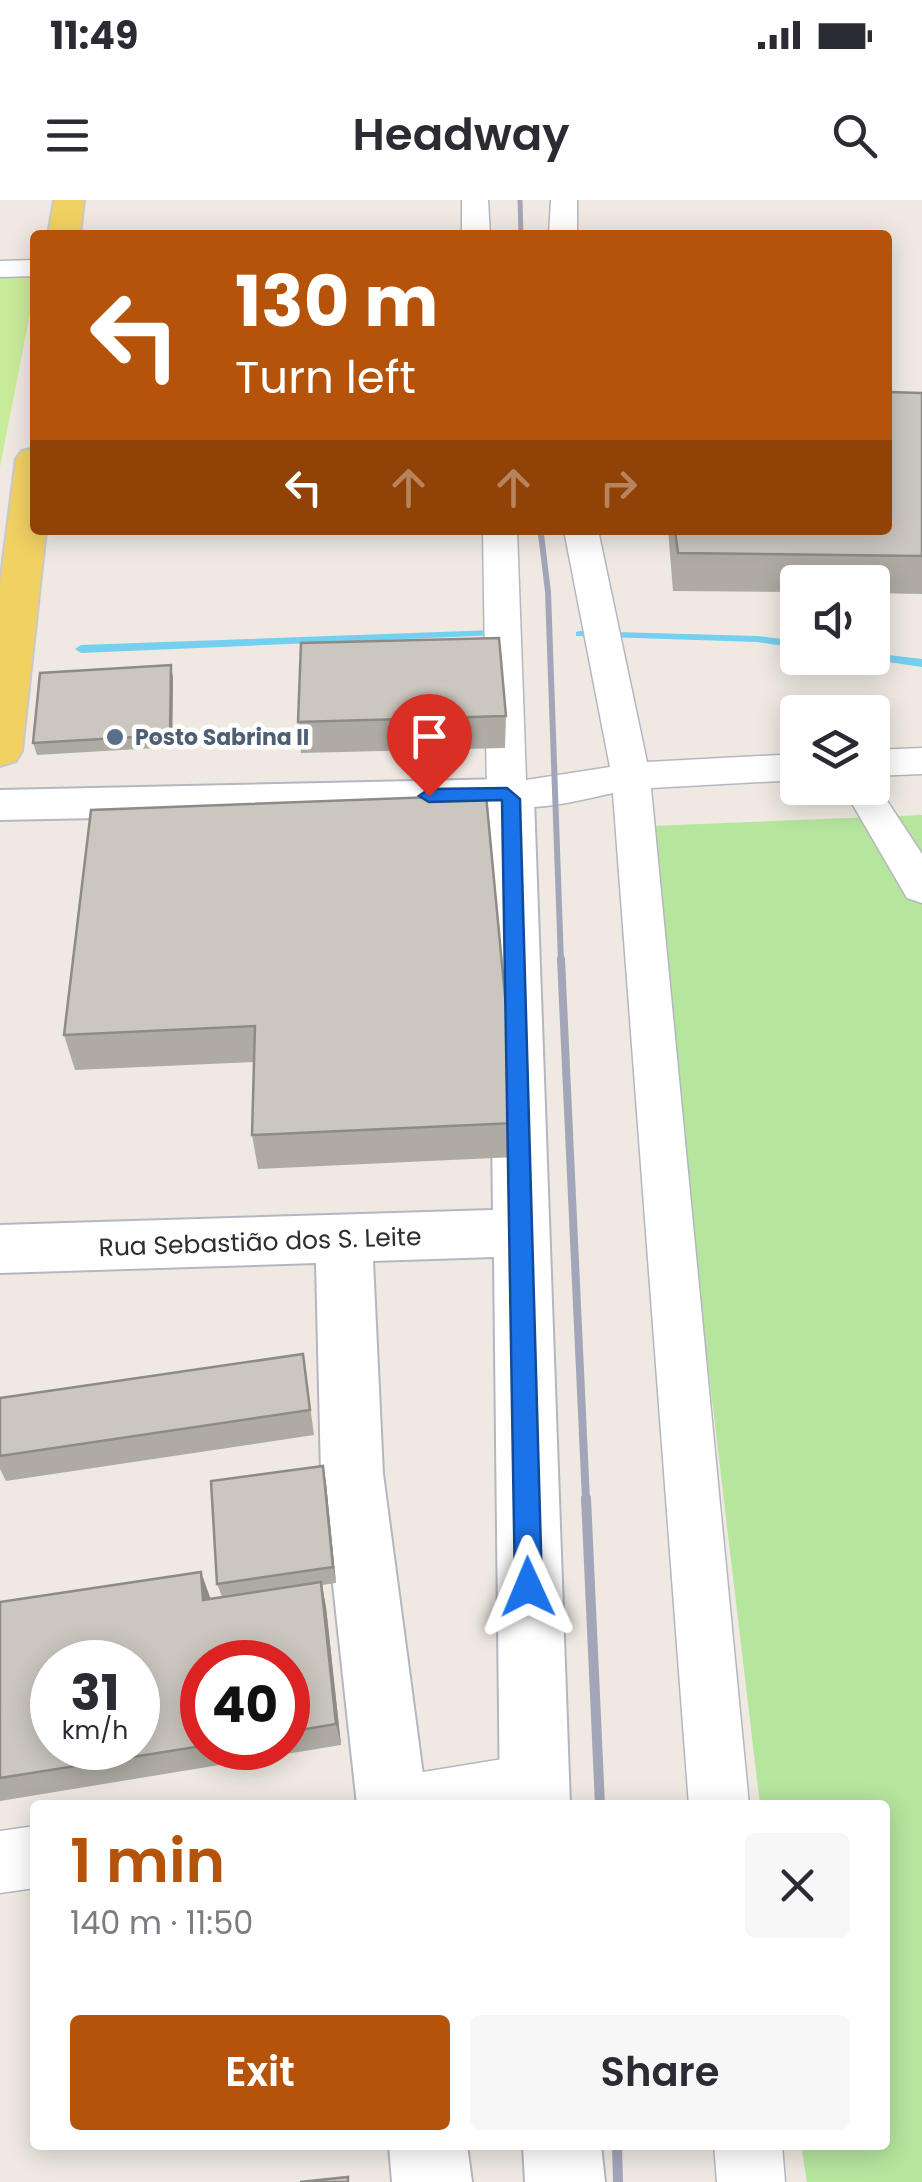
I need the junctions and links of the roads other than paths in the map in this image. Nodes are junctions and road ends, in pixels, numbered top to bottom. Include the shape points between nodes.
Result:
1 (68, 200) edge
2 (475, 200) edge
3 (564, 200) edge
4 (65, 230) edge
5 (476, 230) edge
6 (563, 230) edge
7 (0, 268) edge
8 (30, 268) edge
9 (30, 488) edge
10 (500, 535) edge
11 (582, 535) edge
12 (6, 623) edge
13 (0, 751) edge
14 (922, 761) edge
15 (890, 762) edge
16 (780, 768) edge
17 (631, 776) junction
18 (507, 794) junction
19 (0, 805) edge
20 (872, 805) edge
21 (922, 888) edge
22 (520, 1232) junction
23 (344, 1241) junction
24 (0, 1249) edge
25 (534, 1794) edge
26 (391, 1800) edge
27 (464, 1800) edge
28 (719, 1800) edge
29 (30, 1858) edge
30 (0, 1862) edge
31 (429, 2150) edge
32 (562, 2150) edge
33 (748, 2150) edge
34 (432, 2182) edge
35 (565, 2182) edge
36 (751, 2182) edge

1 - 4 main road
2 - 5 street
3 - 6 street
7 - 8 street
9 - 12 main road
10 - 18 street
11 - 17 street
12 - 13 main road
14 - 15 street
16 - 17 street
17 - 18 street
17 - 28 street
18 - 19 street
18 - 22 street
20 - 21 street
22 - 23 street, Rua Sebastião dos S. Leite
22 - 25 street
23 - 24 street, Rua Sebastião dos S. Leite
23 - 26 street via 352,1474
25 - 27 street
29 - 30 street
31 - 34 street
32 - 35 street
33 - 36 street

